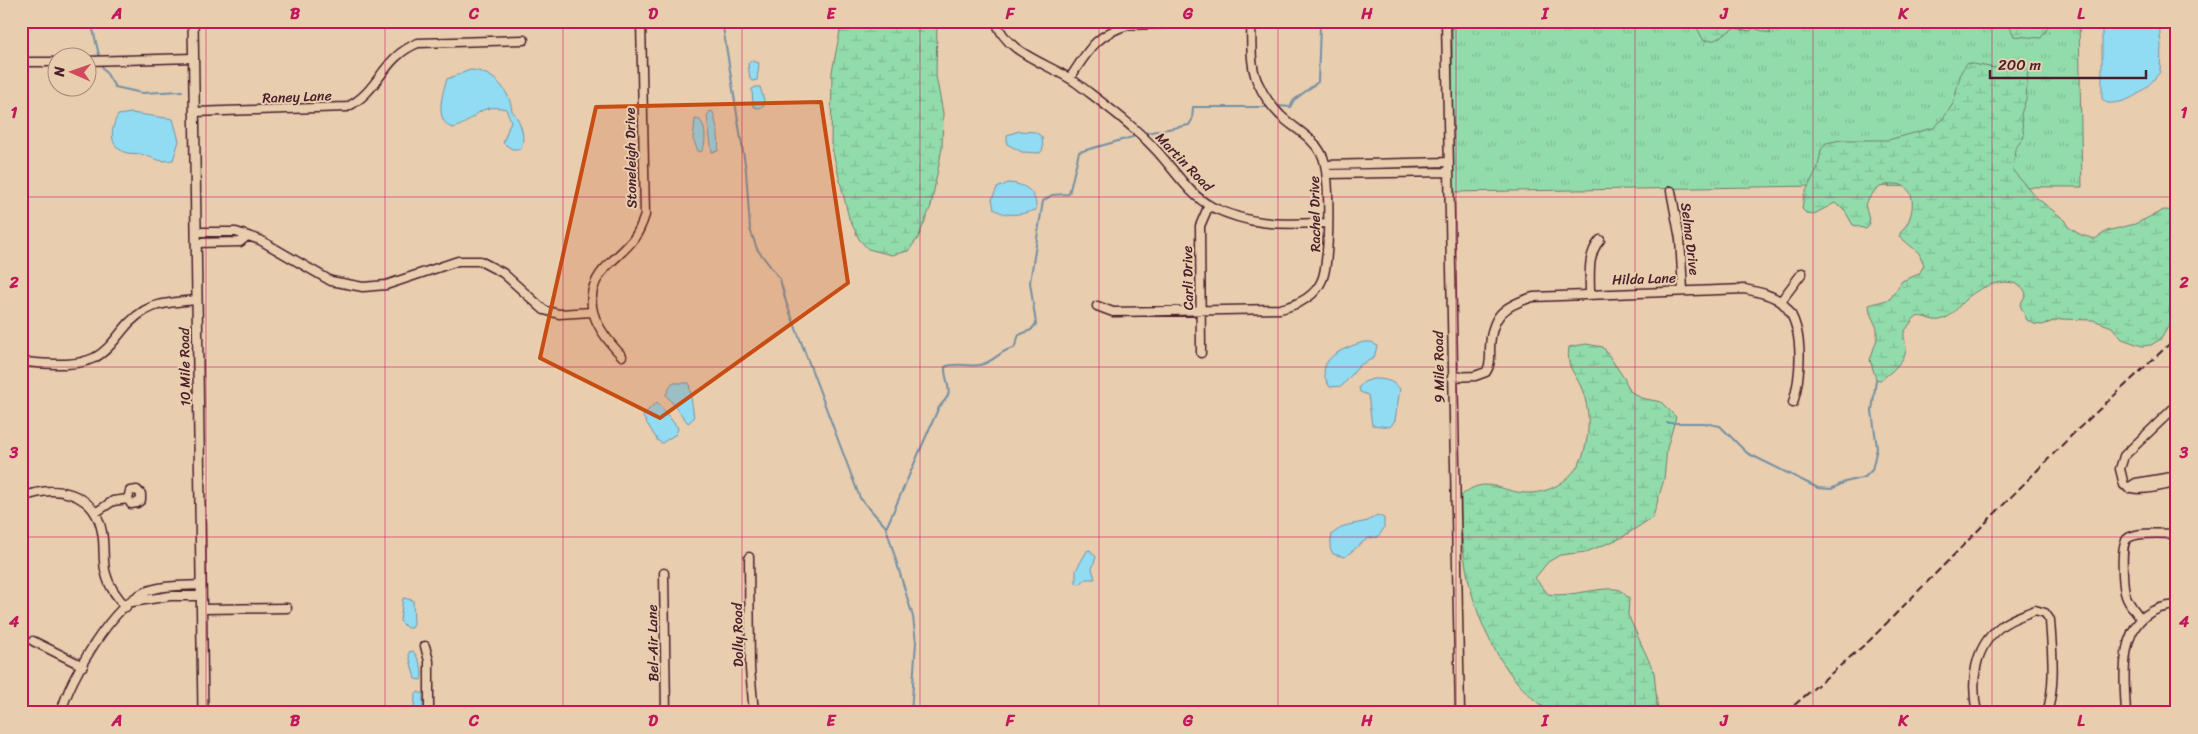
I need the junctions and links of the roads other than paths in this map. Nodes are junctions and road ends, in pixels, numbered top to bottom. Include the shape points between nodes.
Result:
1 (193, 21) edge
2 (642, 21) edge
3 (996, 21) edge
4 (1250, 21) edge
5 (1446, 21) edge
6 (524, 40) dead end
7 (193, 58) junction
8 (98, 61) edge
9 (21, 62) edge
10 (48, 62) edge
11 (1070, 78) junction
12 (194, 112) junction
13 (1448, 162) junction
14 (1326, 165) junction
15 (1448, 172) junction
16 (1327, 174) junction
17 (1670, 191) dead end
18 (1209, 205) junction
19 (1327, 223) junction
20 (196, 232) junction
21 (246, 237) junction
22 (1600, 240) dead end
23 (196, 243) junction
24 (1802, 274) dead end
25 (1683, 290) junction
26 (1590, 294) junction
27 (197, 300) junction
28 (1781, 301) junction
29 (1097, 306) dead end
30 (592, 312) junction
31 (1201, 312) junction
32 (1201, 353) dead end
33 (622, 356) dead end
34 (21, 362) edge
35 (1452, 377) junction
36 (1794, 403) dead end
37 (2177, 405) edge
38 (2177, 476) edge
39 (2177, 483) edge
40 (2128, 488) junction
41 (21, 498) edge
42 (128, 499) dead end
43 (95, 513) junction
44 (2177, 534) edge
45 (749, 557) dead end
46 (664, 573) dead end
47 (201, 585) junction
48 (202, 596) junction
49 (129, 604) junction
50 (2177, 605) edge
51 (287, 608) dead end
52 (202, 610) junction
53 (2141, 619) junction
54 (33, 641) dead end
55 (425, 646) dead end
56 (83, 666) junction
57 (61, 713) edge
58 (203, 713) edge
59 (430, 713) edge
60 (666, 713) edge
61 (754, 713) edge
62 (1460, 713) edge
63 (1977, 713) edge
64 (2047, 713) edge
65 (2126, 713) edge

1 - 7 main road, 10 Mile Road
2 - 30 street, Stoneleigh Drive via 645,215 639,233 596,282
3 - 11 street, Martin Road via 1011,46
4 - 11 street via 1128,25 1097,39
4 - 14 street via 1253,67 1259,86 1280,115 1312,139
5 - 13 street, 9 Mile Road
6 - 12 street, Raney Lane via 418,43 392,59 363,99 346,107
7 - 8 street
7 - 12 main road, 10 Mile Road
9 - 10 street
11 - 18 street, Martin Road via 1125,121 1184,184
12 - 20 main road, 10 Mile Road
13 - 14 street
13 - 15 street, 9 Mile Road
14 - 16 street, Rachel Drive
15 - 16 street
15 - 35 street, 9 Mile Road
16 - 19 street, Rachel Drive
17 - 25 street, Selma Drive via 1680,239
18 - 19 street, Martin Road via 1235,217 1264,224
18 - 31 street, Carli Drive via 1200,226
19 - 31 street, Rachel Drive via 1328,259 1322,280 1310,296 1294,306 1280,309
20 - 21 street via 236,232
20 - 23 main road, 10 Mile Road
21 - 23 street via 240,242
21 - 30 street via 260,240 331,282 362,287 386,285 458,261 480,261 502,273 544,310 559,314
22 - 26 street via 1590,258
23 - 27 main road, 10 Mile Road
24 - 28 street
25 - 26 street, Hilda Lane
25 - 28 street, Hilda Lane via 1745,290
26 - 35 street, Hilda Lane via 1533,297 1515,302 1495,321 1486,372
27 - 34 street via 167,302 141,310 106,350 86,361 61,364
27 - 47 main road, 10 Mile Road
28 - 36 street via 1797,329 1799,375
29 - 31 street, Rachel Drive via 1113,312
30 - 33 street via 599,330
31 - 32 street, Carli Drive
35 - 62 street, 9 Mile Road
37 - 40 street via 2124,456 2121,478
38 - 40 street via 2136,483
39 - 40 street
41 - 43 street via 40,491 62,491 81,499
42 - 43 street via 113,501
43 - 49 street via 102,532 105,574 116,596
44 - 53 street via 2136,535 2123,545 2126,597
45 - 61 street, Dolly Road via 750,669
46 - 60 street, Bel-Air Lane
47 - 48 main road, 10 Mile Road
47 - 49 street via 162,587 145,592
48 - 49 street via 160,597
48 - 52 main road, 10 Mile Road
49 - 56 street via 103,631
50 - 53 street
51 - 52 street
52 - 58 main road, 10 Mile Road
53 - 65 street via 2126,646
54 - 56 street
55 - 59 street via 429,661
56 - 57 street via 67,694
63 - 64 street via 1972,691 1974,670 1983,647 1999,627 2035,610 2045,613 2050,620 2053,674

